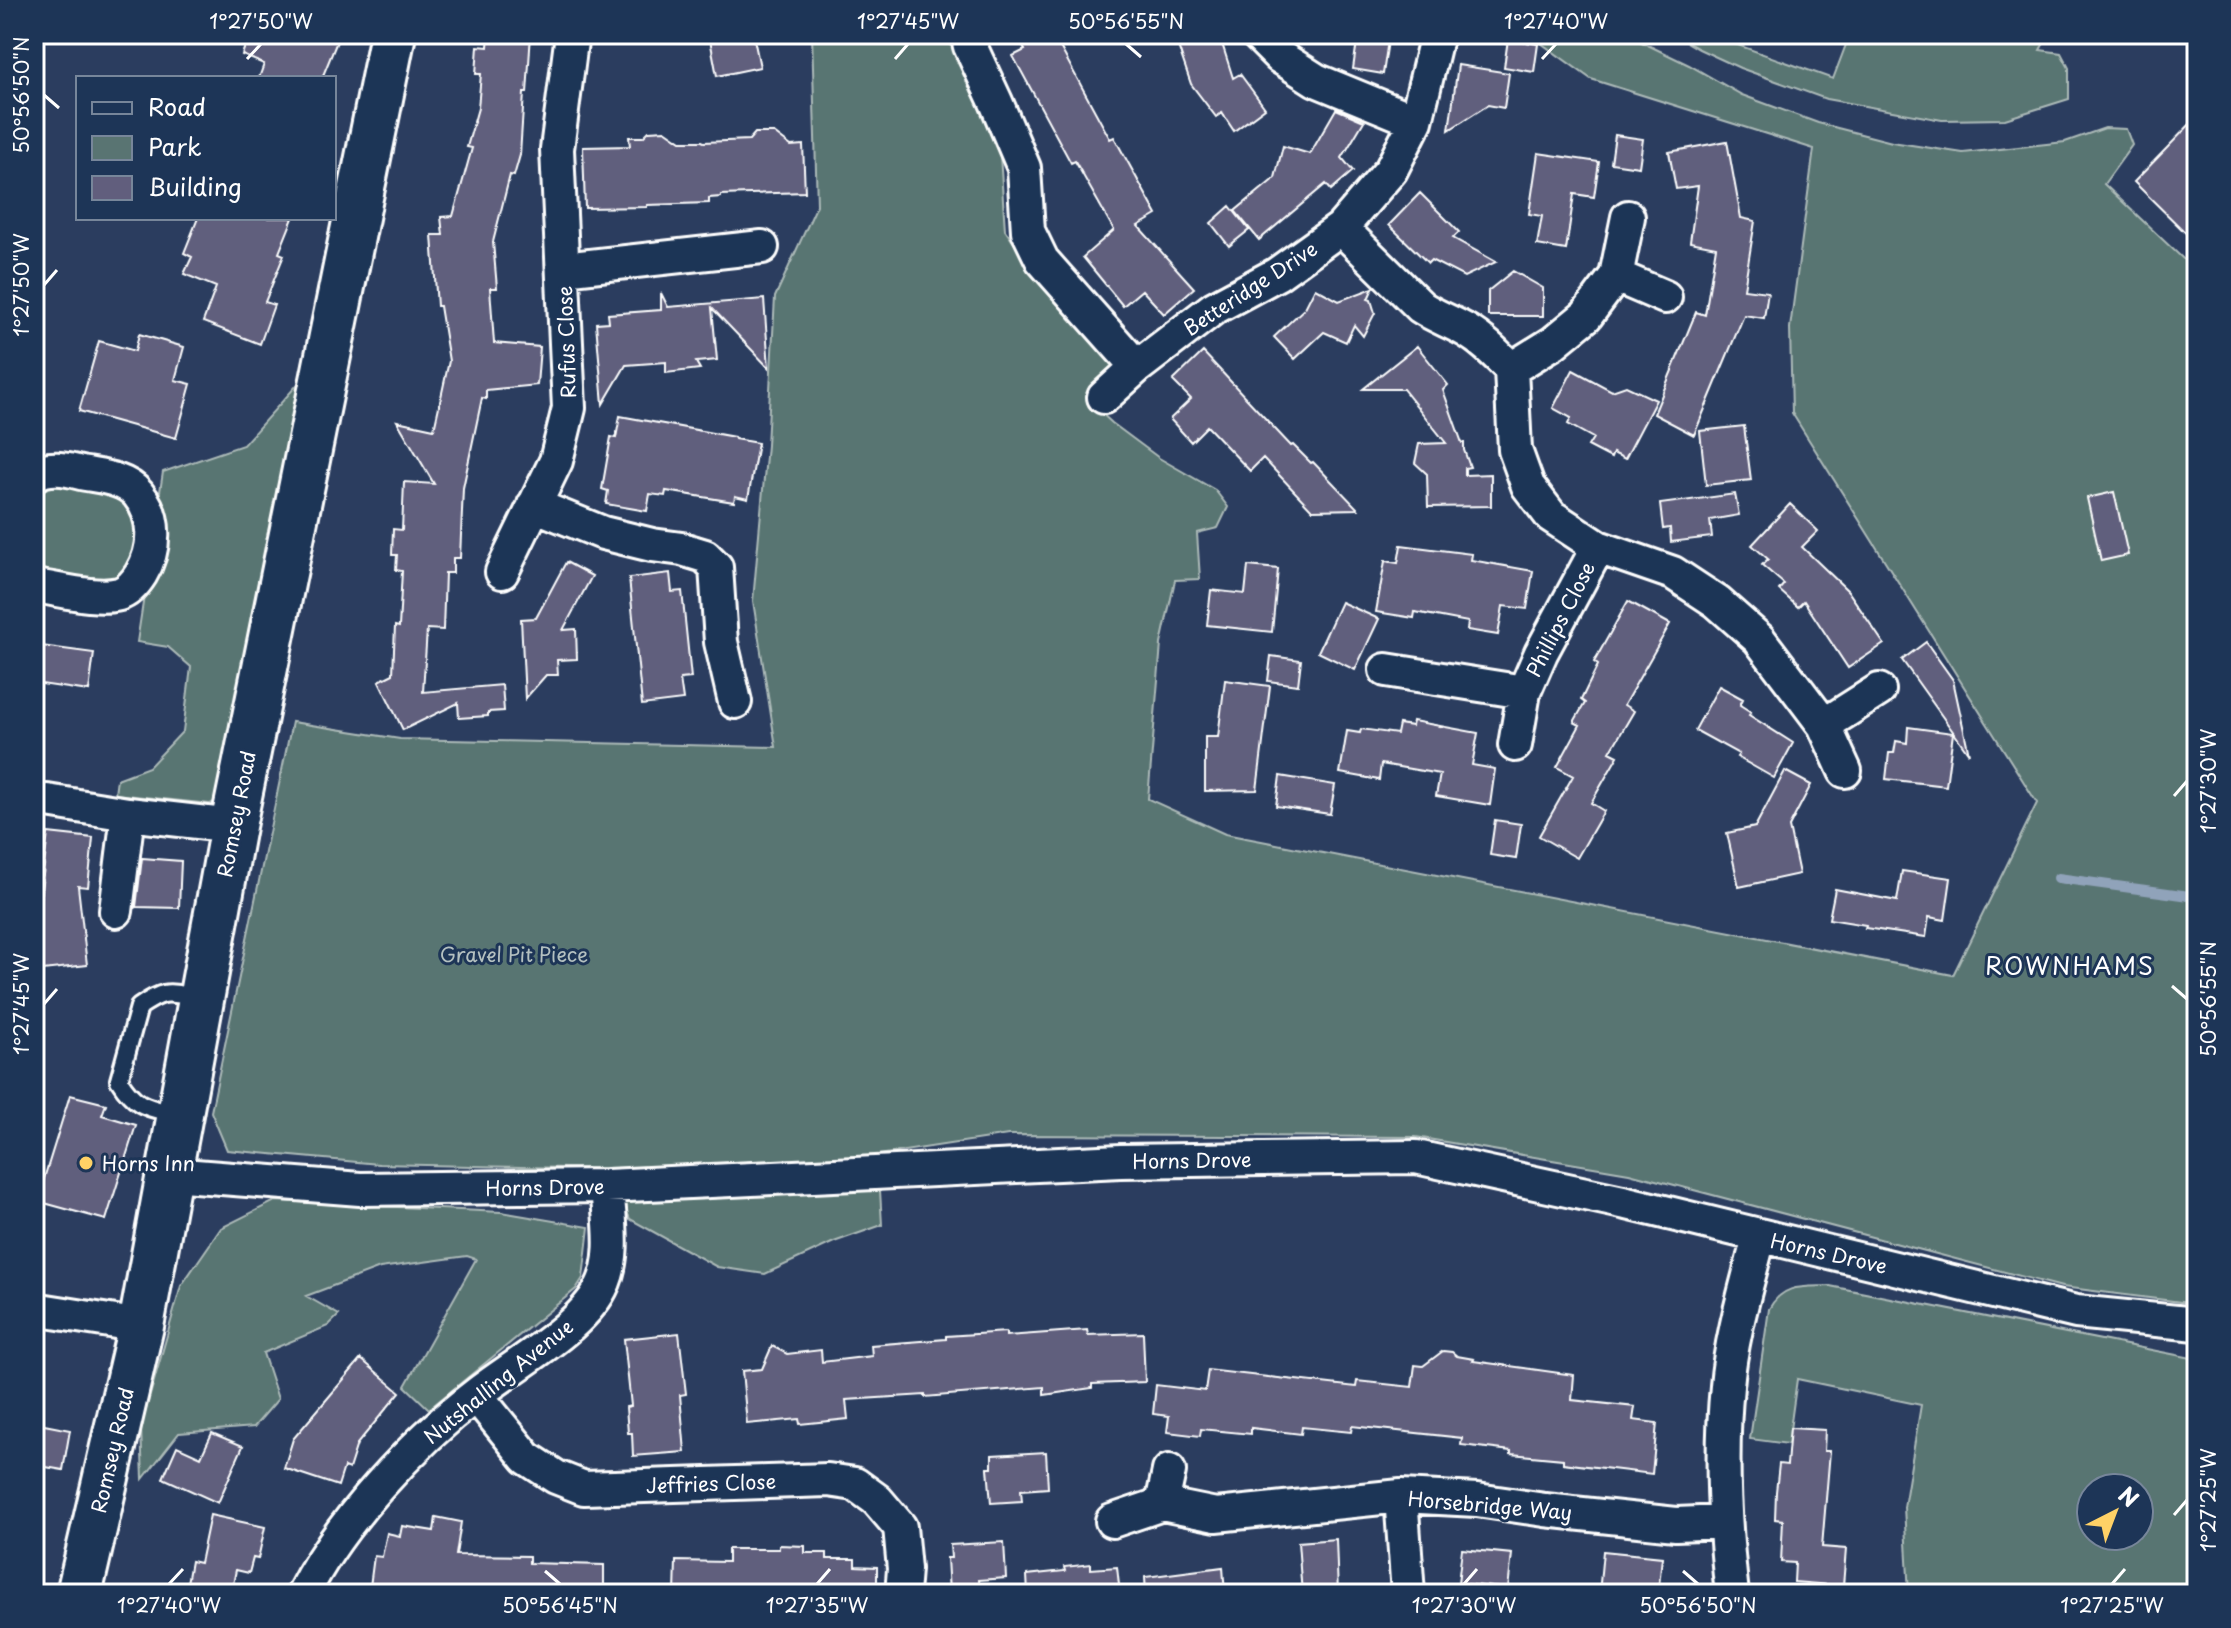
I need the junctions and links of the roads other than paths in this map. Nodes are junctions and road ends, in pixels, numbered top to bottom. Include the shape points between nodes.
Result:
1 (393, 34) edge
2 (572, 34) edge
3 (967, 34) edge
4 (1257, 34) edge
5 (1437, 34) edge
6 (1416, 121) junction
7 (1628, 217) dead end
8 (1341, 228) junction
9 (762, 247) dead end
10 (563, 269) junction
11 (1616, 276) junction
12 (1665, 297) dead end
13 (1137, 367) junction
14 (1511, 369) junction
15 (1104, 397) dead end
16 (34, 475) edge
17 (534, 505) junction
18 (1598, 547) junction
19 (502, 572) dead end
20 (34, 586) edge
21 (1386, 670) dead end
22 (1879, 690) dead end
23 (1524, 692) junction
24 (735, 702) dead end
25 (1824, 725) junction
26 (1515, 745) dead end
27 (1845, 771) dead end
28 (47, 801) dead end
29 (128, 814) junction
30 (233, 826) junction
31 (116, 911) dead end
32 (202, 999) junction
33 (181, 1115) junction
34 (170, 1174) junction
35 (607, 1186) junction
36 (1759, 1237) junction
37 (34, 1309) edge
38 (2197, 1324) edge
39 (141, 1326) junction
40 (476, 1395) junction
41 (1169, 1471) dead end
42 (1401, 1496) junction
43 (1162, 1504) junction
44 (1112, 1521) dead end
45 (1724, 1522) junction
46 (79, 1594) edge
47 (303, 1594) edge
48 (902, 1594) edge
49 (1408, 1594) edge
50 (1732, 1594) edge

1 - 30 main road, Romsey Road
2 - 10 street, Rufus Close via 557,149
3 - 13 street via 1024,168 1028,231 1042,260
4 - 6 street via 1316,80
5 - 6 street, Betteridge Drive
6 - 8 street, Betteridge Drive via 1391,170
7 - 11 street
8 - 13 street, Betteridge Drive via 1277,274 1214,308
8 - 14 street via 1421,307 1467,331
9 - 10 street, Rufus Close
10 - 17 street, Rufus Close via 569,408 556,461
11 - 12 street
11 - 14 street via 1586,316
13 - 15 street, Betteridge Drive
14 - 18 street via 1515,450 1528,486 1551,516
16 - 20 street via 60,468 118,481 137,492 150,515 153,540 149,561 123,593 105,596
17 - 19 street, Rufus Close
17 - 24 street via 603,533 705,556 716,567 721,642
18 - 23 street, Phillips Close
18 - 25 street via 1673,573 1717,602 1759,639
21 - 23 street, Phillips Close
22 - 25 street
23 - 26 street, Phillips Close
25 - 27 street
28 - 29 street
29 - 30 street
29 - 31 street
30 - 32 main road, Romsey Road
32 - 33 main road, Romsey Road
32 - 33 lane via 171,993 139,1007 119,1080 140,1105
33 - 34 main road, Romsey Road
34 - 35 street, Horns Drove via 360,1189
34 - 39 main road, Romsey Road
35 - 36 street, Horns Drove via 1121,1161 1416,1157
35 - 40 street, Nutshalling Avenue via 611,1238 602,1288 580,1316
36 - 38 street, Horns Drove via 2076,1312
36 - 45 street via 1727,1384
37 - 39 street
39 - 46 main road, Romsey Road
40 - 47 street, Nutshalling Avenue via 385,1480 344,1530
40 - 48 street, Jeffries Close via 527,1458 584,1488 828,1480 855,1484 900,1527
41 - 43 street
42 - 43 street, Horsebridge Way via 1216,1515
42 - 45 street, Horsebridge Way via 1676,1524
42 - 49 street
43 - 44 street
45 - 50 street

